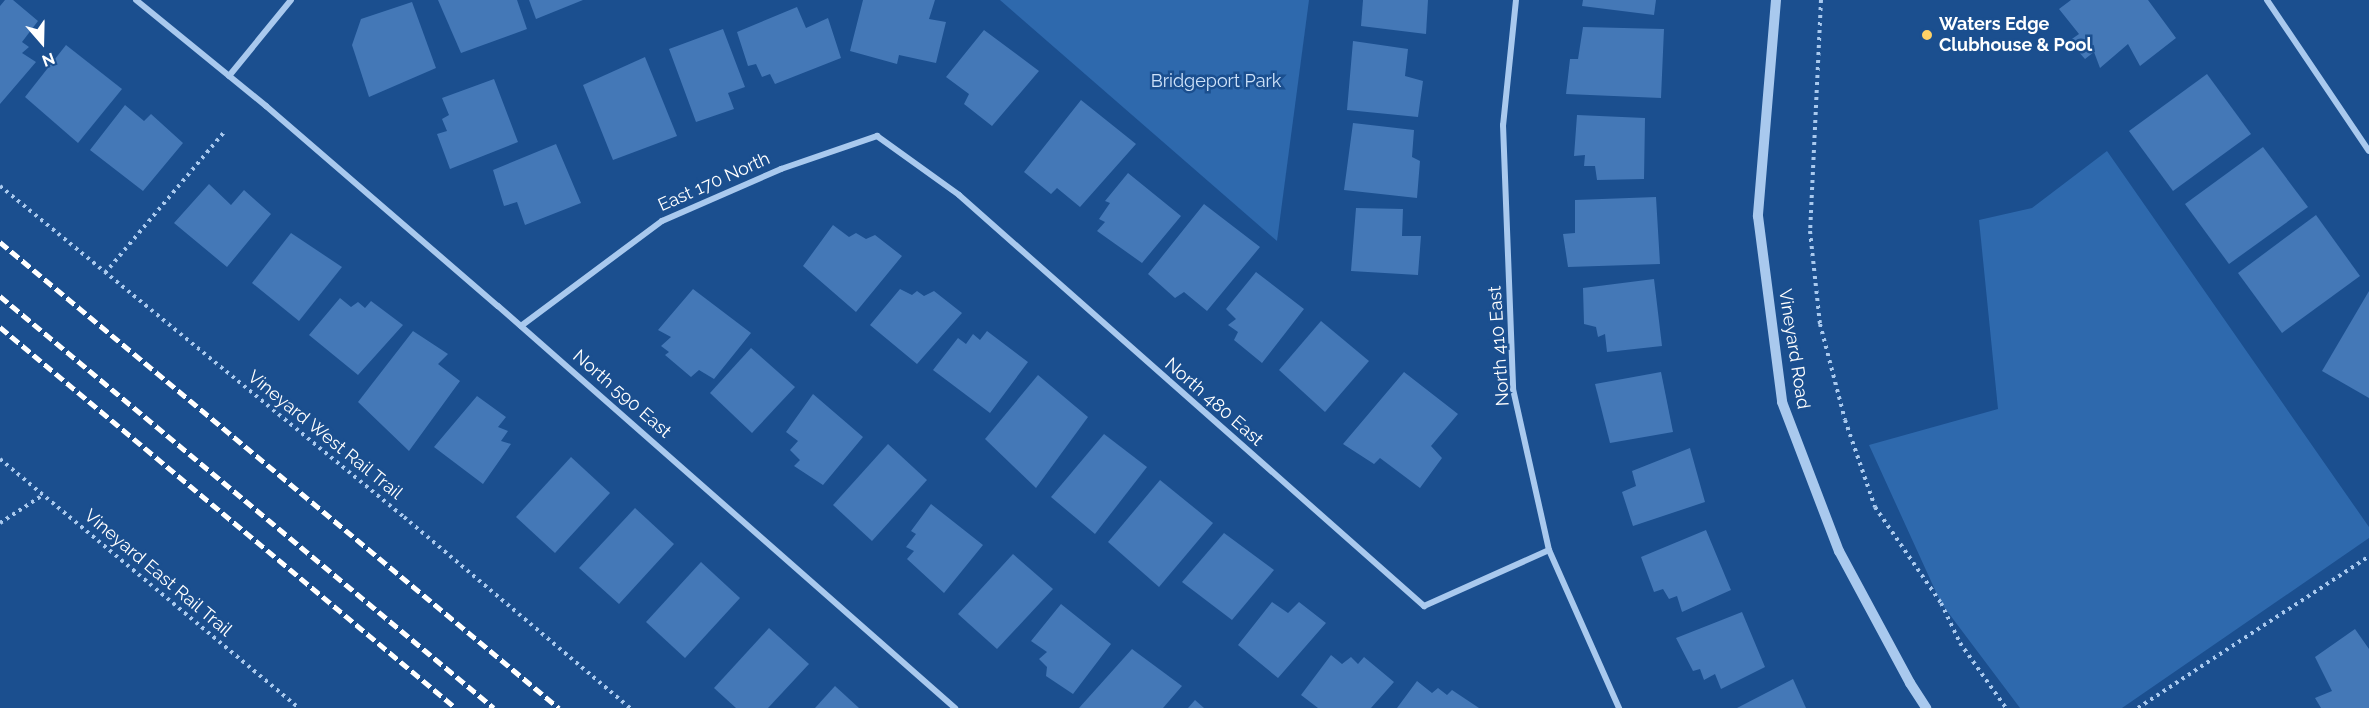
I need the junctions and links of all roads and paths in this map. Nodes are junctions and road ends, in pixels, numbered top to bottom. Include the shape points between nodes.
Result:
1 (136, 0) edge
2 (291, 0) edge
3 (1516, 0) edge
4 (1776, 0) edge
5 (1821, 0) edge
6 (2267, 0) edge
7 (229, 76) junction
8 (225, 131) dead end
9 (877, 136) joint
10 (2369, 151) edge
11 (0, 186) edge
12 (105, 273) junction
13 (521, 326) junction
14 (0, 459) edge
15 (43, 495) junction
16 (0, 523) edge
17 (1549, 550) junction
18 (2369, 556) edge
19 (299, 708) edge
20 (630, 708) edge
21 (956, 708) edge
22 (1619, 708) edge
23 (1926, 708) edge
24 (2006, 708) edge
25 (2139, 708) edge

1 - 7 street, North 590 East
2 - 7 street
3 - 17 street, North 410 East via 1503,125 1513,389
4 - 23 street, Vineyard Road via 1758,216 1782,402 1839,550
5 - 24 path via 1810,231 1820,324 1842,409 1875,507 1941,603 1960,643
6 - 10 street
7 - 13 street, North 590 East
8 - 12 path
9 - 13 street, East 170 North via 781,168 662,221
9 - 17 street, North 480 East via 959,195 1424,606
11 - 12 path, Vineyard West Rail Trail
12 - 20 path, Vineyard West Rail Trail
13 - 21 street, North 590 East
14 - 15 path, Vineyard East Rail Trail
15 - 16 path
15 - 19 path, Vineyard East Rail Trail
17 - 22 street, North 410 East
18 - 25 path

